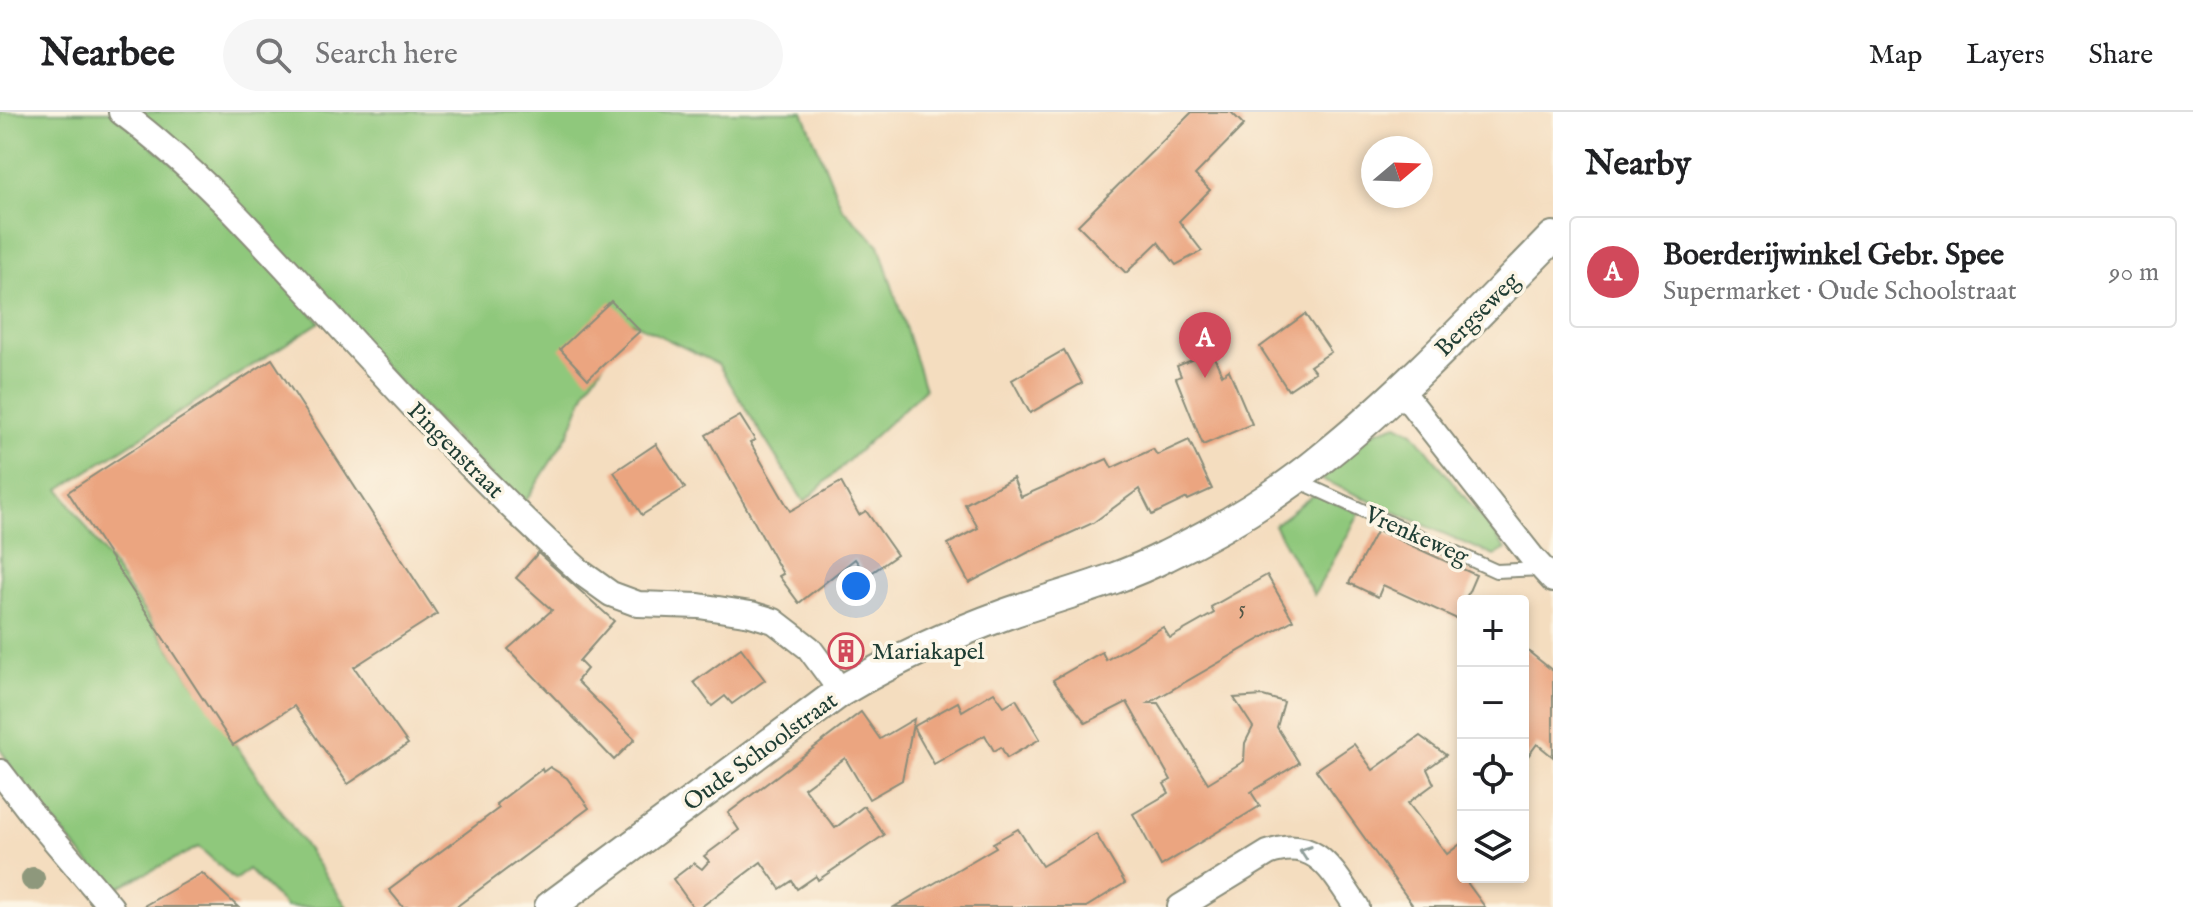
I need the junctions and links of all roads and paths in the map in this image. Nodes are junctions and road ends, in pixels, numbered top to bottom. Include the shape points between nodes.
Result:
1 (121, 112) edge
2 (1553, 237) edge
3 (1400, 389) junction
4 (1295, 479) junction
5 (1548, 575) edge
6 (841, 691) junction
7 (0, 772) edge
8 (111, 907) edge
9 (550, 907) edge
10 (1180, 907) edge
11 (1357, 907) edge

1 - 6 street, Pingenstraat via 200,178 414,408 583,574 611,594 638,604 699,606 774,621 809,648
2 - 3 street, Bergseweg
3 - 4 street, Oude Schoolstraat
3 - 5 street, Vrenkeweg
4 - 5 lane, Vrenkeweg via 1496,571
4 - 6 street, Oude Schoolstraat via 1166,557 944,638
6 - 9 street, Oude Schoolstraat
7 - 8 street
11 -> 10 street via 1326,863 1312,852 1283,848

